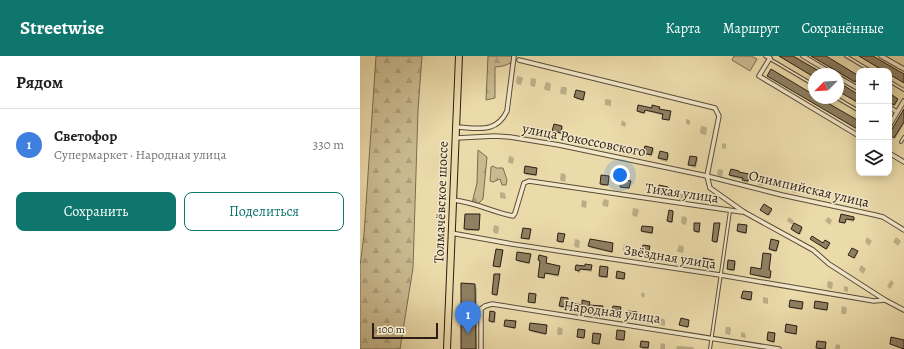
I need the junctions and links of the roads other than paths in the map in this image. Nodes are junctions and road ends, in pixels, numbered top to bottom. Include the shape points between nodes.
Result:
1 (459, 56) edge
2 (514, 56) edge
3 (766, 56) edge
4 (803, 56) edge
5 (846, 56) edge
6 (881, 56) edge
7 (770, 58) junction
8 (519, 60) dead end
9 (823, 68) edge
10 (866, 68) edge
11 (904, 69) edge
12 (844, 80) edge
13 (808, 81) edge
14 (892, 84) edge
15 (856, 87) edge
16 (904, 90) edge
17 (904, 101) edge
18 (844, 102) edge
19 (856, 109) edge
20 (892, 109) edge
21 (897, 112) junction
22 (892, 121) edge
23 (456, 127) junction
24 (856, 134) edge
25 (904, 137) edge
26 (455, 138) junction
27 (901, 142) dead end
28 (892, 155) edge
29 (904, 162) edge
30 (706, 176) junction
31 (453, 200) junction
32 (730, 211) junction
33 (744, 212) junction
34 (904, 230) edge
35 (452, 232) junction
36 (720, 275) junction
37 (885, 300) junction
38 (904, 310) edge
39 (712, 338) junction
40 (447, 349) edge
41 (481, 349) edge
42 (710, 349) edge
43 (779, 349) edge

1 - 23 main road, Толмачёвское шоссе
2 - 23 street via 507,110 503,119 494,126 484,128
3 - 7 street
4 - 9 street
5 - 10 lane
6 - 11 street
7 - 13 lane
7 - 24 street via 759,76
8 - 30 street via 715,108 719,121
12 - 15 street
14 - 16 lane
17 - 21 street
18 - 19 lane
20 - 21 street
21 - 22 street
23 - 26 main road, Толмачёвское шоссе
25 - 27 lane
26 - 30 street, улица Рокоссовского via 510,137
26 - 31 main road, Толмачёвское шоссе
28 - 29 street
30 - 33 street via 710,188
30 - 34 street, Олимпийская улица via 883,217
31 - 32 street, Тихая улица via 462,200 513,216 524,183 529,181
31 - 35 main road, Толмачёвское шоссе
32 - 33 street, Тихая улица
32 - 36 lane
33 - 37 street via 813,250 829,264
35 - 36 street, Звёздная улица via 512,244
35 - 40 main road, Толмачёвское шоссе
36 - 37 street, Звёздная улица via 874,301
36 - 39 lane
37 - 38 street
39 - 41 street, Народная улица via 492,304 481,309
39 - 42 lane
39 - 43 street, Народная улица

